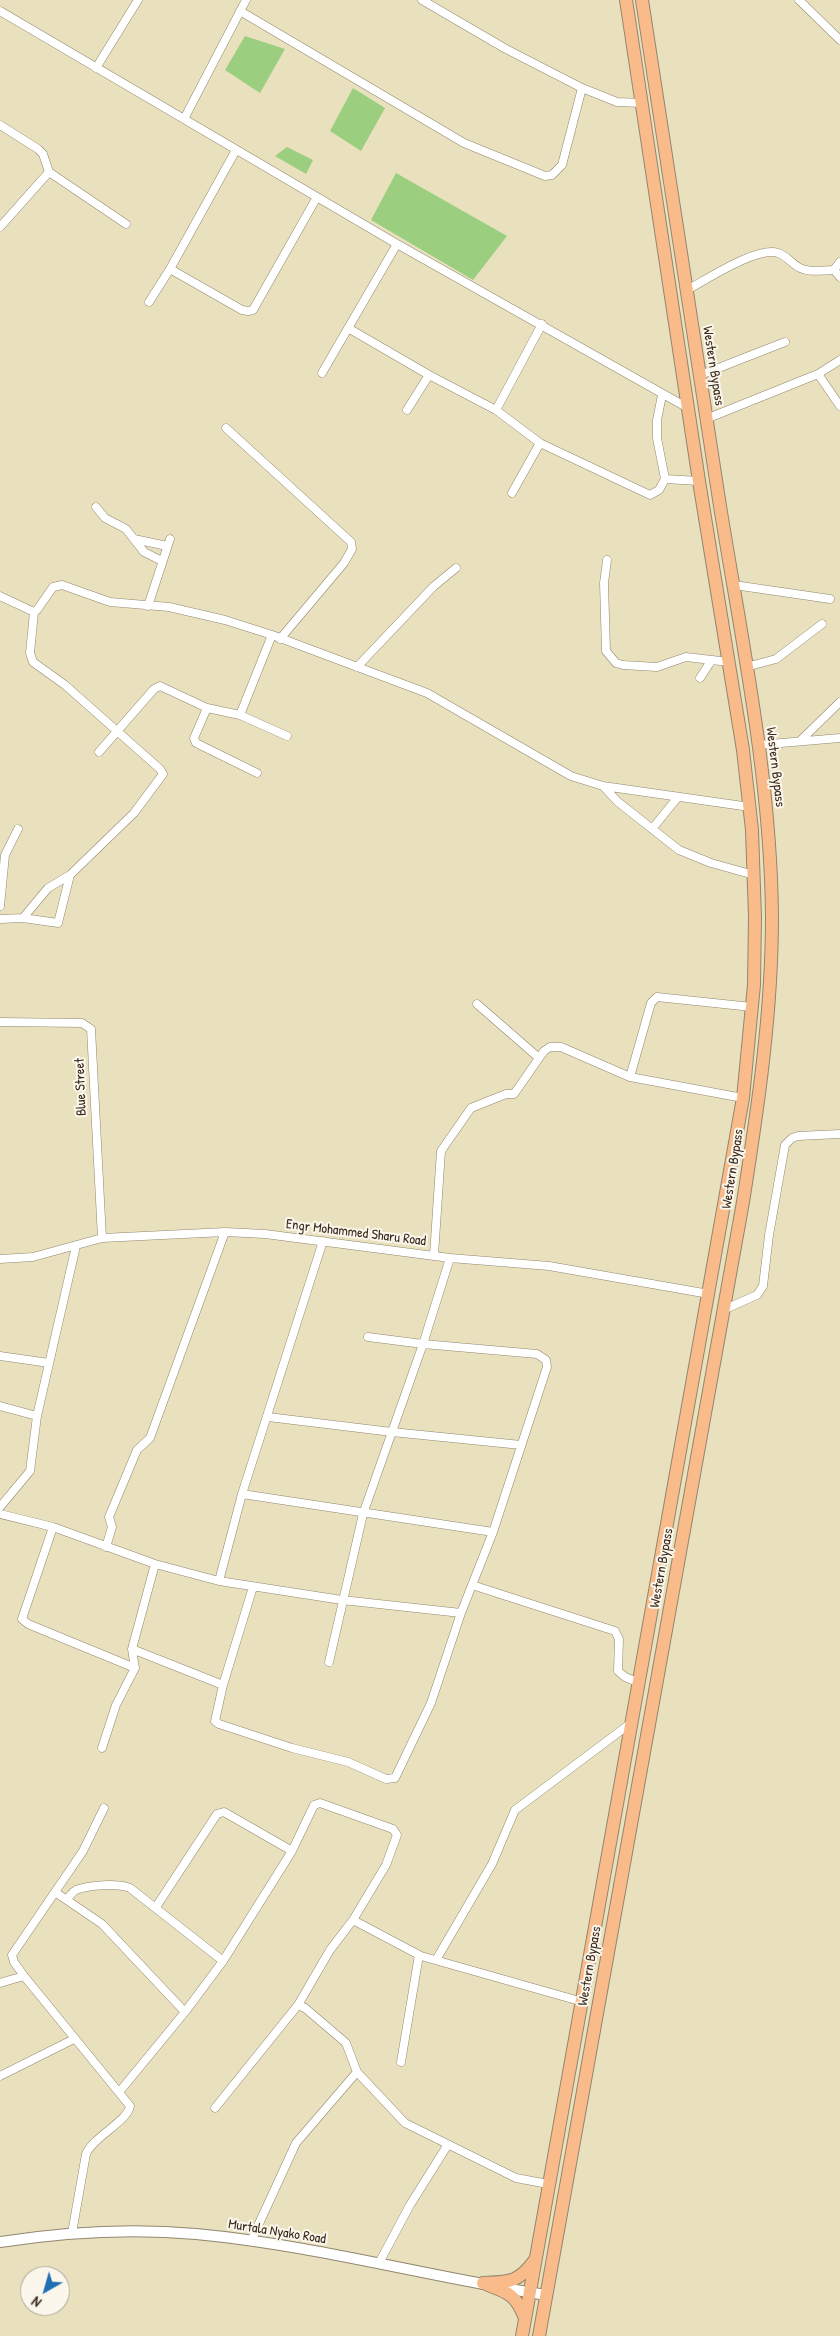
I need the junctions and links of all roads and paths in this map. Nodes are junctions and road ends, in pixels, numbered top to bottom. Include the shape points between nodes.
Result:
1 (138, 0) edge
2 (246, 0) edge
3 (422, 0) edge
4 (626, 0) edge
5 (642, 0) edge
6 (800, 0) edge
7 (0, 11) edge
8 (240, 11) junction
9 (840, 40) edge
10 (96, 68) junction
11 (582, 88) junction
12 (642, 103) junction
13 (184, 119) junction
14 (0, 125) edge
15 (236, 150) junction
16 (48, 172) junction
17 (317, 197) junction
18 (126, 224) dead end
19 (0, 227) edge
20 (397, 244) junction
21 (840, 262) edge
22 (170, 269) junction
23 (834, 270) junction
24 (840, 277) edge
25 (686, 290) junction
26 (149, 302) dead end
27 (542, 324) junction
28 (348, 328) junction
29 (785, 342) dead end
30 (840, 360) edge
31 (322, 373) dead end
32 (818, 374) junction
33 (429, 376) junction
34 (698, 376) junction
35 (662, 395) junction
36 (840, 406) edge
37 (688, 408) junction
38 (407, 410) dead end
39 (496, 410) junction
40 (706, 419) junction
41 (226, 428) dead end
42 (540, 443) junction
43 (665, 479) junction
44 (699, 481) junction
45 (512, 493) dead end
46 (96, 507) dead end
47 (134, 540) junction
48 (607, 560) dead end
49 (162, 562) junction
50 (730, 564) junction
51 (714, 566) junction
52 (456, 568) dead end
53 (734, 585) junction
54 (0, 596) edge
55 (830, 599) dead end
56 (148, 606) junction
57 (34, 612) junction
58 (822, 624) dead end
59 (272, 635) junction
60 (280, 639) junction
61 (711, 661) junction
62 (729, 662) junction
63 (357, 667) junction
64 (746, 667) junction
65 (700, 678) dead end
66 (840, 702) edge
67 (207, 708) junction
68 (240, 715) junction
69 (117, 732) junction
70 (286, 736) dead end
71 (840, 738) edge
72 (800, 741) junction
73 (758, 745) junction
74 (99, 752) dead end
75 (257, 773) dead end
76 (603, 786) junction
77 (678, 797) junction
78 (750, 807) junction
79 (18, 829) dead end
80 (652, 830) junction
81 (754, 875) junction
82 (70, 876) junction
83 (0, 906) edge
84 (23, 918) junction
85 (0, 919) edge
86 (477, 1004) dead end
87 (752, 1007) junction
88 (0, 1022) edge
89 (539, 1058) junction
90 (630, 1077) junction
91 (743, 1098) junction
92 (840, 1134) edge
93 (225, 1232) junction
94 (102, 1238) junction
95 (323, 1241) junction
96 (76, 1246) junction
97 (434, 1256) junction
98 (450, 1258) junction
99 (0, 1259) edge
100 (709, 1294) junction
101 (723, 1310) junction
102 (368, 1337) dead end
103 (423, 1344) junction
104 (0, 1356) edge
105 (49, 1363) junction
106 (0, 1406) edge
107 (38, 1416) junction
108 (268, 1417) junction
109 (392, 1432) junction
110 (522, 1445) junction
111 (242, 1494) junction
112 (0, 1507) edge
113 (0, 1514) edge
114 (363, 1514) junction
115 (53, 1527) junction
116 (493, 1532) junction
117 (106, 1547) junction
118 (155, 1564) junction
119 (219, 1581) junction
120 (472, 1585) junction
121 (253, 1587) junction
122 (342, 1600) junction
123 (461, 1614) junction
124 (132, 1649) junction
125 (329, 1662) dead end
126 (135, 1668) junction
127 (640, 1683) junction
128 (223, 1685) junction
129 (633, 1722) junction
130 (102, 1748) dead end
131 (104, 1808) dead end
132 (292, 1851) junction
133 (55, 1892) junction
134 (67, 1899) junction
135 (156, 1907) junction
136 (353, 1920) junction
137 (419, 1955) junction
138 (436, 1960) junction
139 (223, 1961) junction
140 (24, 1976) junction
141 (0, 1983) edge
142 (583, 2002) junction
143 (298, 2006) junction
144 (185, 2012) junction
145 (74, 2039) junction
146 (401, 2062) dead end
147 (358, 2072) junction
148 (0, 2076) edge
149 (120, 2091) junction
150 (215, 2108) dead end
151 (447, 2146) junction
152 (548, 2184) junction
153 (72, 2233) junction
154 (251, 2241) junction
155 (0, 2242) edge
156 (536, 2259) junction
157 (379, 2263) junction
158 (483, 2284) junction
159 (530, 2293) junction
160 (546, 2295) junction
161 (525, 2319) junction
162 (522, 2336) edge
163 (539, 2336) edge

1 - 10 street
2 - 8 street
3 - 11 street
4 - 12 main road, Western Bypass
5 - 25 main road, Western Bypass
6 - 9 street
7 - 10 street
8 - 11 street via 464,143 545,176 552,175 562,165
8 - 13 street
10 - 13 street
11 - 12 street via 617,102
12 - 37 main road, Western Bypass
13 - 15 street
14 - 16 street via 43,154
15 - 17 street
15 - 22 street
16 - 18 street
16 - 19 street
17 - 20 street
17 - 22 street via 253,310 242,310
20 - 27 street
20 - 28 street
21 - 23 street
22 - 26 street
23 - 24 street
23 - 25 street via 807,270 778,253 767,252
25 - 34 main road, Western Bypass
27 - 35 street
27 - 39 street
28 - 31 street
28 - 33 street
29 - 34 street
30 - 32 street
32 - 36 street
32 - 40 street
33 - 38 street
33 - 39 street
34 - 40 main road, Western Bypass
35 - 37 street
35 - 43 street via 656,438
37 - 44 main road, Western Bypass
39 - 42 street
40 - 50 main road, Western Bypass
41 - 60 street via 351,542 352,549 344,563
42 - 43 street via 646,495 655,494
42 - 45 street
43 - 44 street
44 - 51 main road, Western Bypass
46 - 47 street via 105,518 126,529
47 - 49 street via 144,552
47 - 49 street via 168,542
48 - 61 street via 604,583 606,650 611,658 623,665 657,667 686,657
49 - 56 street
50 - 51 main road
50 - 53 main road, Western Bypass
51 - 62 main road, Western Bypass
52 - 63 street via 434,586
53 - 55 street
53 - 64 main road, Western Bypass
54 - 57 street
56 - 57 street via 110,602 58,585
56 - 59 street via 169,607 225,620
57 - 69 street via 30,653 33,662 66,685
58 - 64 street via 776,659
59 - 60 street
59 - 68 street
60 - 63 street
61 - 62 street
61 - 65 street
62 - 78 main road, Western Bypass
63 - 76 street via 427,693 568,775
64 - 73 main road, Western Bypass
66 - 72 street
67 - 68 street
67 - 69 street via 157,686
67 - 75 street via 194,738 196,744
68 - 70 street
69 - 74 street
69 - 82 street via 160,769 161,778 134,813
71 - 72 street
72 - 73 street
73 - 101 main road, Western Bypass via 771,877 771,984 760,1093
76 - 77 street
76 - 80 street
77 - 78 street
77 - 80 street
78 - 81 main road, Western Bypass
79 - 83 street via 5,855
80 - 81 street via 679,850
81 - 87 main road, Western Bypass
82 - 84 street via 48,888
82 - 84 street via 58,923
84 - 85 street
86 - 89 street
87 - 90 street via 657,997 651,1003
87 - 91 main road, Western Bypass
88 - 94 street, Blue Street via 82,1023 91,1029
89 - 90 street via 550,1047 560,1047
89 - 97 street via 514,1094 471,1108 441,1151
90 - 91 street
91 - 100 main road, Western Bypass
92 - 101 street via 798,1136 785,1145 763,1286 757,1295
93 - 94 street, Engr Mohammed Sharu Road
93 - 95 street, Engr Mohammed Sharu Road
93 - 117 street via 150,1438 137,1450 109,1517 112,1527
94 - 96 street, Engr Mohammed Sharu Road
95 - 97 street, Engr Mohammed Sharu Road
95 - 108 street
96 - 99 street, Engr Mohammed Sharu Road via 33,1257
96 - 105 street
97 - 98 street, Engr Mohammed Sharu Road
98 - 100 street, Engr Mohammed Sharu Road via 549,1266
98 - 103 street
100 - 127 main road, Western Bypass
101 - 160 main road, Western Bypass
102 - 103 street
103 - 109 street
103 - 110 street via 542,1356 546,1360 547,1367
104 - 105 street
105 - 107 street
106 - 107 street
107 - 112 street via 30,1471
108 - 109 street
108 - 111 street
109 - 110 street
109 - 114 street
110 - 116 street
111 - 114 street
111 - 119 street
113 - 115 street
114 - 116 street
114 - 122 street
115 - 117 street
115 - 126 street via 22,1619
116 - 120 street
117 - 118 street
118 - 119 street
118 - 124 street
119 - 121 street
120 - 123 street
120 - 127 street via 615,1631 619,1639 618,1670
121 - 122 street
121 - 128 street
122 - 123 street
122 - 125 street
123 - 128 street via 431,1703 398,1774 391,1780 348,1762 219,1724 214,1718
124 - 126 street
124 - 128 street
126 - 130 street via 116,1705
127 - 129 main road, Western Bypass
129 - 138 street via 514,1810 492,1864
129 - 142 main road, Western Bypass
131 - 133 street via 84,1851
132 - 135 street via 224,1812 218,1814
132 - 136 street via 317,1804 396,1831 386,1865
132 - 139 street
133 - 134 street
133 - 140 street via 12,1955
134 - 135 street via 76,1890 120,1885 130,1888
134 - 144 street via 102,1924
135 - 139 street via 158,1912
136 - 137 street
136 - 143 street via 330,1950
137 - 138 street
137 - 146 street
138 - 142 street
139 - 144 street
140 - 141 street
140 - 145 street
142 - 152 main road, Western Bypass
143 - 147 street via 305,2008 346,2043
143 - 150 street
144 - 149 street
145 - 148 street
145 - 149 street
147 - 151 street via 401,2120
147 - 154 street via 296,2143
149 - 153 street via 130,2110 86,2154
151 - 152 street via 516,2178
151 - 157 street
152 - 156 main road, Western Bypass
153 - 154 street, Murtala Nyako Road via 130,2231
153 - 155 street, Murtala Nyako Road
154 - 157 street, Murtala Nyako Road
156 - 158 main road via 518,2278
156 - 159 main road, Western Bypass
157 - 158 street, Murtala Nyako Road
158 - 159 street, Murtala Nyako Road
158 - 161 main road via 511,2294
159 - 160 street, Murtala Nyako Road
159 - 161 main road, Western Bypass
160 - 163 main road, Western Bypass
161 - 162 main road, Western Bypass

